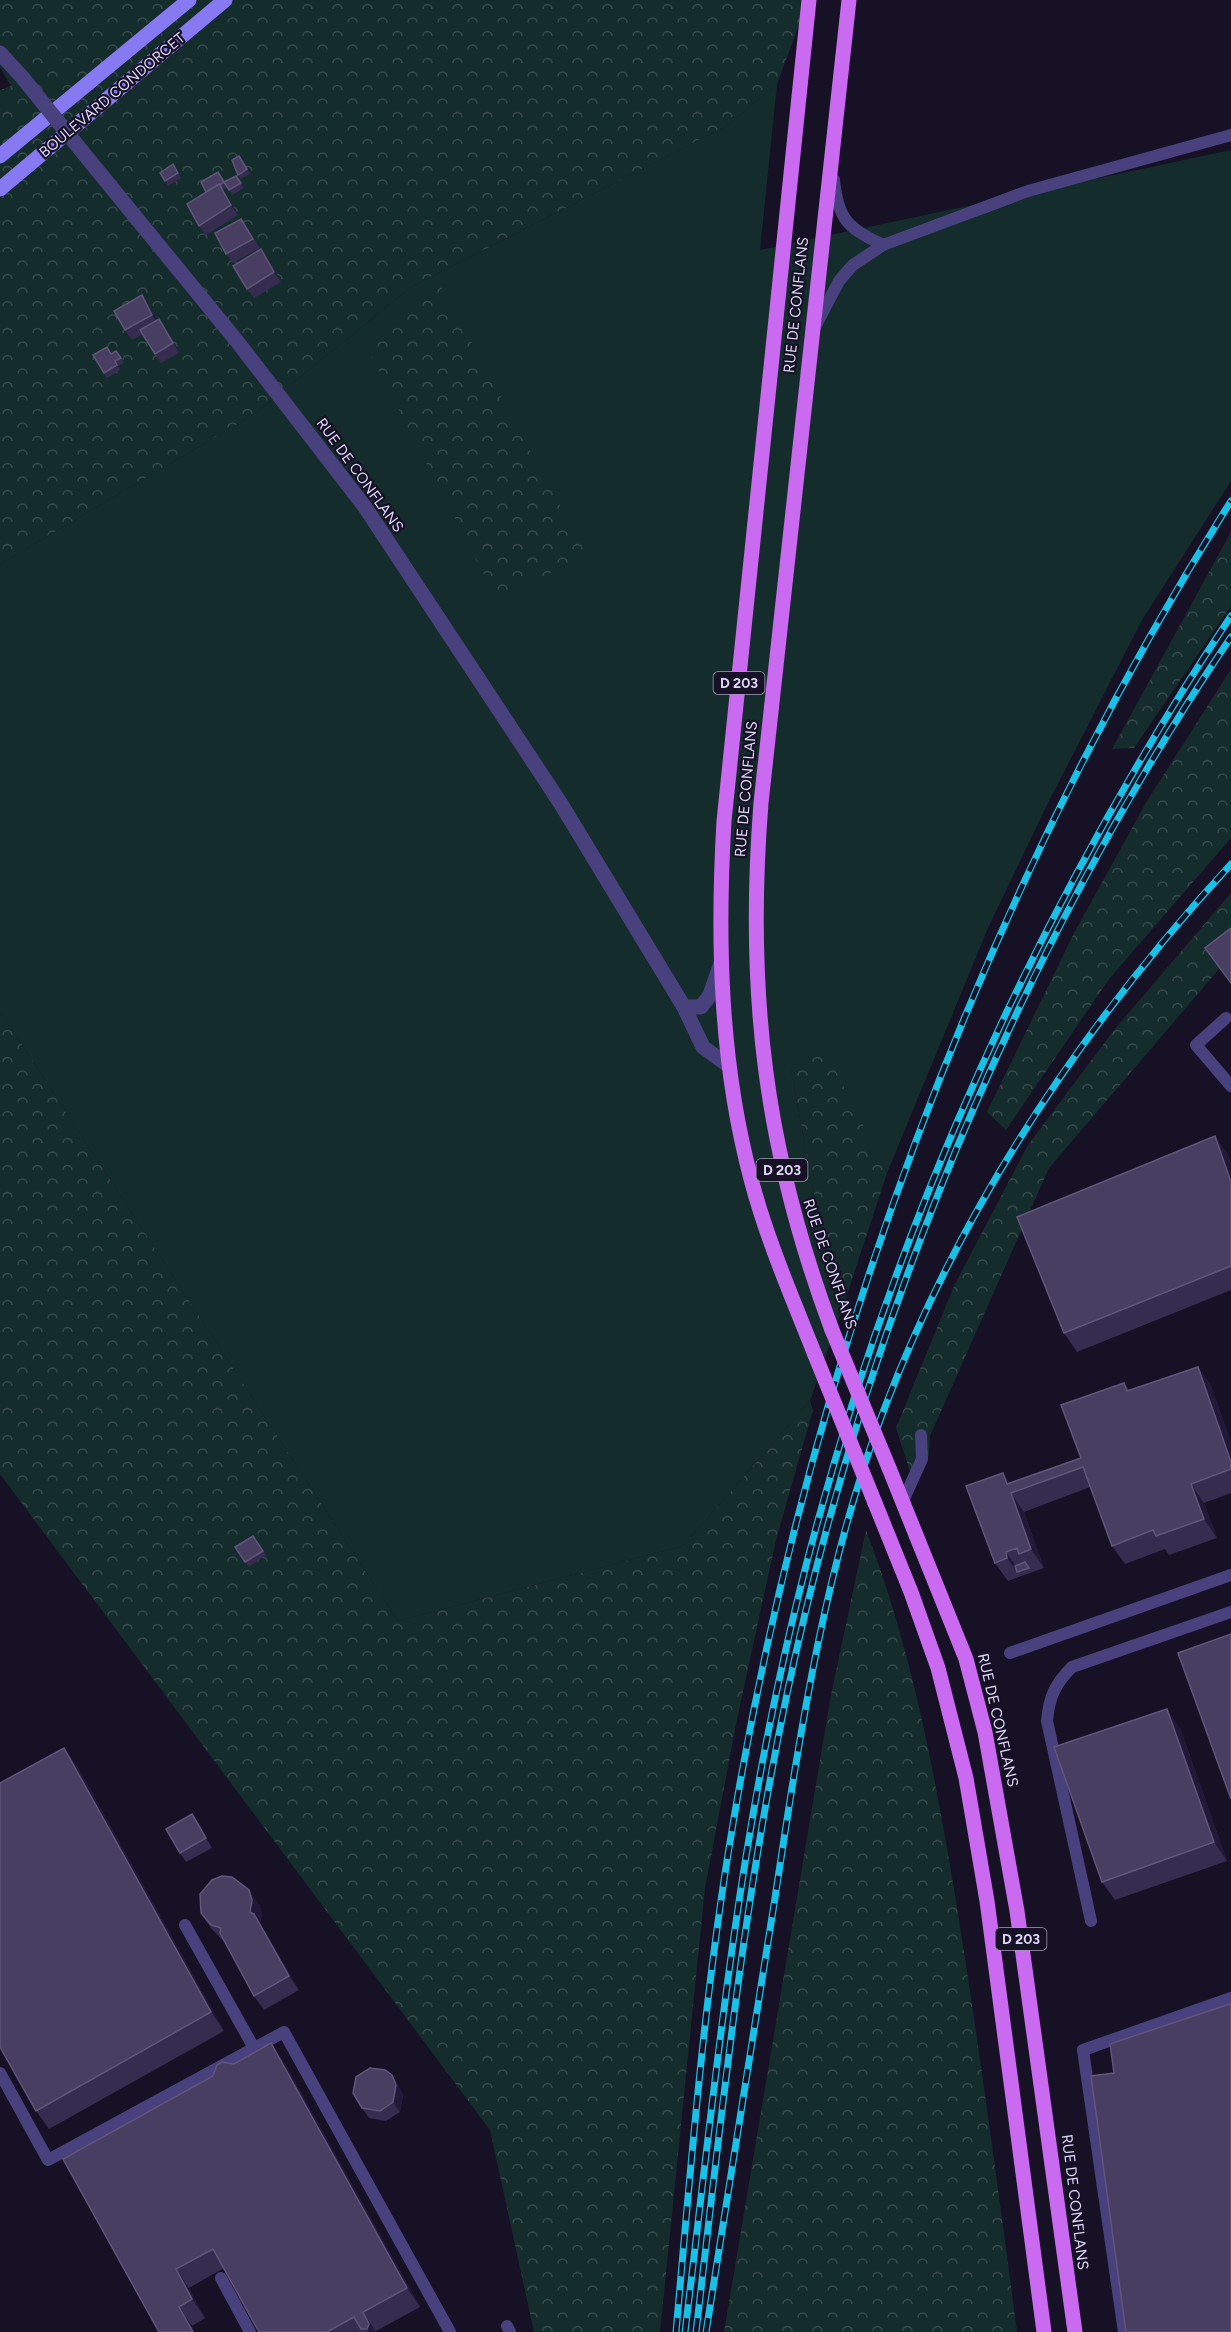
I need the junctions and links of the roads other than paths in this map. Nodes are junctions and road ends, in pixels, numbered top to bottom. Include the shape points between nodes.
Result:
1 (189, 0) edge
2 (225, 0) edge
3 (809, 0) edge
4 (849, 0) edge
5 (0, 53) edge
6 (1231, 135) edge
7 (830, 153) junction
8 (0, 156) edge
9 (0, 189) edge
10 (883, 245) junction
11 (812, 334) junction
12 (722, 962) junction
13 (684, 1007) junction
14 (1226, 1018) dead end
15 (729, 1066) junction
16 (1231, 1086) edge
17 (921, 1435) dead end
18 (903, 1500) junction
19 (1231, 1575) edge
20 (1231, 1612) edge
21 (1010, 1653) dead end
22 (1091, 1921) dead end
23 (185, 1925) dead end
24 (1231, 1998) edge
25 (254, 2048) junction
26 (0, 2073) edge
27 (221, 2278) edge
28 (250, 2332) edge
29 (450, 2332) edge
30 (1044, 2332) edge
31 (1075, 2332) edge
32 (1124, 2332) edge

1 - 8 main road, BOULEVARD CONDORCET
2 - 9 main road, BOULEVARD CONDORCET
3 - 12 main road, RUE DE CONFLANS / D 203 via 724,821
4 - 7 main road, RUE DE CONFLANS / D 203
5 - 13 street, RUE DE CONFLANS, bridge via 236,340 365,507 561,804
6 - 10 lane via 1028,191
7 - 10 lane via 841,213 852,230
7 - 11 main road, RUE DE CONFLANS / D 203
10 - 11 lane via 853,265 839,281
11 - 18 main road, RUE DE CONFLANS / D 203, bridge via 761,803 755,923 762,1043 772,1123 800,1239 832,1330
12 - 13 street via 701,1007
12 - 15 main road, RUE DE CONFLANS / D 203
13 - 15 street, RUE DE CONFLANS via 703,1047
14 - 16 lane via 1196,1045
15 - 30 main road, RUE DE CONFLANS / D 203, bridge via 742,1143 757,1200 911,1592 938,1668 966,1778 987,1901
17 - 18 lane via 922,1459
18 - 31 main road, RUE DE CONFLANS / D 203 via 966,1659 996,1783
19 - 21 lane
20 - 22 lane via 1072,1667 1057,1682 1049,1699 1047,1721
23 - 25 lane
24 - 32 lane via 1083,2050
25 - 26 lane via 48,2160
25 - 29 lane via 284,2032
27 - 28 lane

